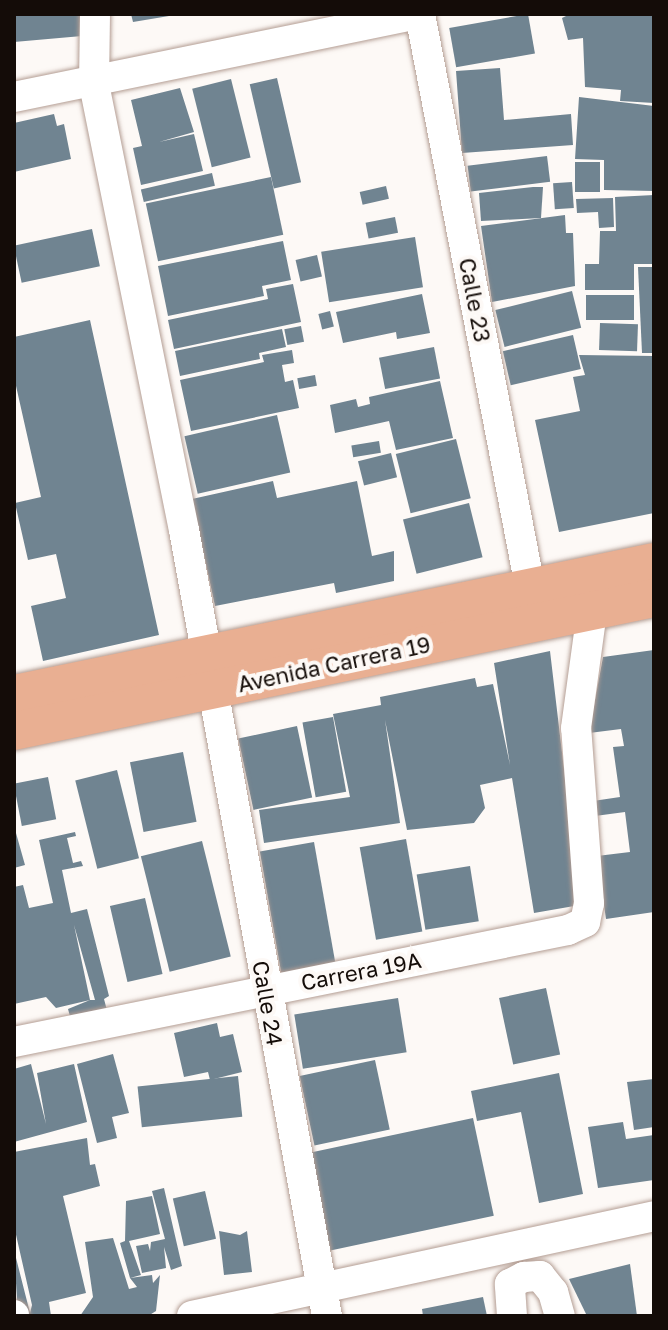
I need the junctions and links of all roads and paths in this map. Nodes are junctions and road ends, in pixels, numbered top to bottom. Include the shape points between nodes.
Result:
1 (95, 14) edge
2 (419, 14) edge
3 (94, 84) junction
4 (14, 97) edge
5 (654, 562) edge
6 (530, 587) junction
7 (654, 598) edge
8 (592, 611) junction
9 (208, 671) junction
10 (14, 694) edge
11 (14, 731) edge
12 (266, 990) junction
13 (14, 1042) edge
14 (654, 1216) edge
15 (324, 1303) edge
16 (192, 1316) edge
17 (512, 1316) edge
18 (560, 1316) edge

1 - 3 street, Calle 24
2 - 3 street
2 - 6 street, Calle 23
3 - 4 street
3 - 9 street, Calle 24
5 - 6 main road, Avenida Carrera 19
6 - 9 main road, Avenida Carrera 19
7 - 8 main road, Avenida Carrera 19
8 - 9 main road, Avenida Carrera 19
8 - 12 street, Carrera 19A via 576,728 589,903 585,922 568,930
9 - 10 main road, Avenida Carrera 19
9 - 11 main road, Avenida Carrera 19
9 - 12 street, Calle 24
12 - 13 street, Carrera 19A
12 - 15 street, Calle 24
14 - 15 street
15 - 16 street
17 - 18 street via 510,1284 540,1276 553,1292

